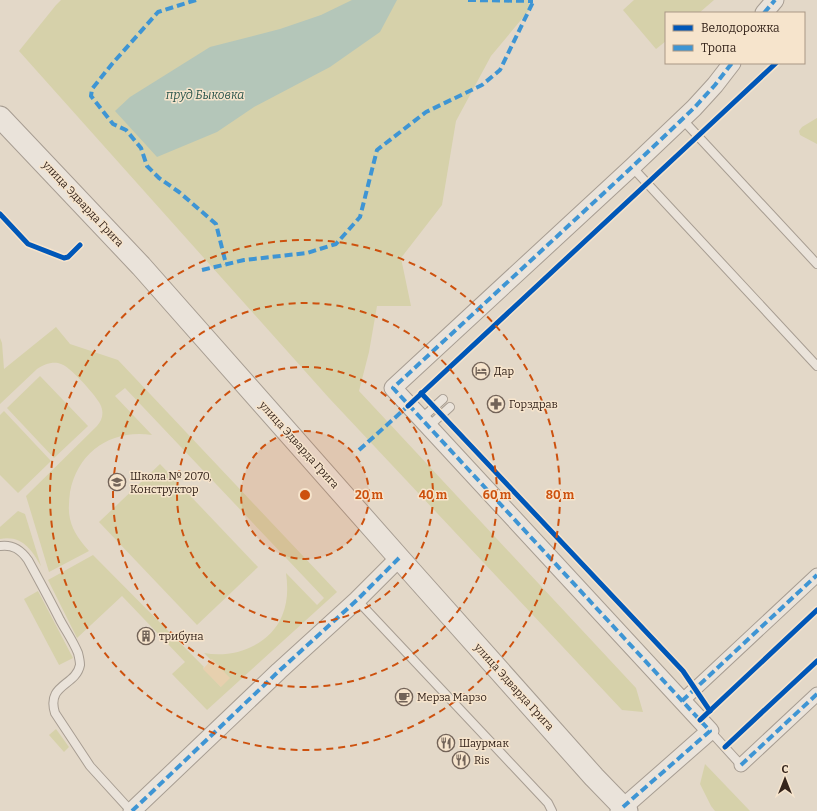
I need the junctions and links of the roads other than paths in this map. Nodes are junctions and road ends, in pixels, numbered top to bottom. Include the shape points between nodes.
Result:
1 (775, 0) edge
2 (765, 12) edge
3 (731, 64) edge
4 (0, 117) edge
5 (682, 119) junction
6 (632, 167) junction
7 (817, 264) edge
8 (817, 366) edge
9 (443, 399) dead end
10 (450, 407) dead end
11 (425, 423) junction
12 (0, 546) edge
13 (399, 558) junction
14 (817, 575) edge
15 (357, 600) junction
16 (817, 694) edge
17 (682, 701) junction
18 (710, 731) junction
19 (741, 765) joint
20 (623, 810) edge
21 (131, 811) edge
22 (552, 811) edge

1 - 2 street
3 - 5 street
4 - 13 street, улица Эдварда Грига via 141,266
5 - 6 street
5 - 7 lane
6 - 8 lane
6 - 11 street via 393,388
9 - 11 lane
10 - 11 lane
11 - 17 street
12 - 21 lane via 17,548 28,560 79,657 79,669 76,674 55,695 55,713 90,766
13 - 15 street
13 - 20 street, улица Эдварда Грига
14 - 17 street
15 - 21 street
15 - 22 lane via 548,803
16 - 19 street
17 - 18 street
18 - 19 lane
18 - 20 street

